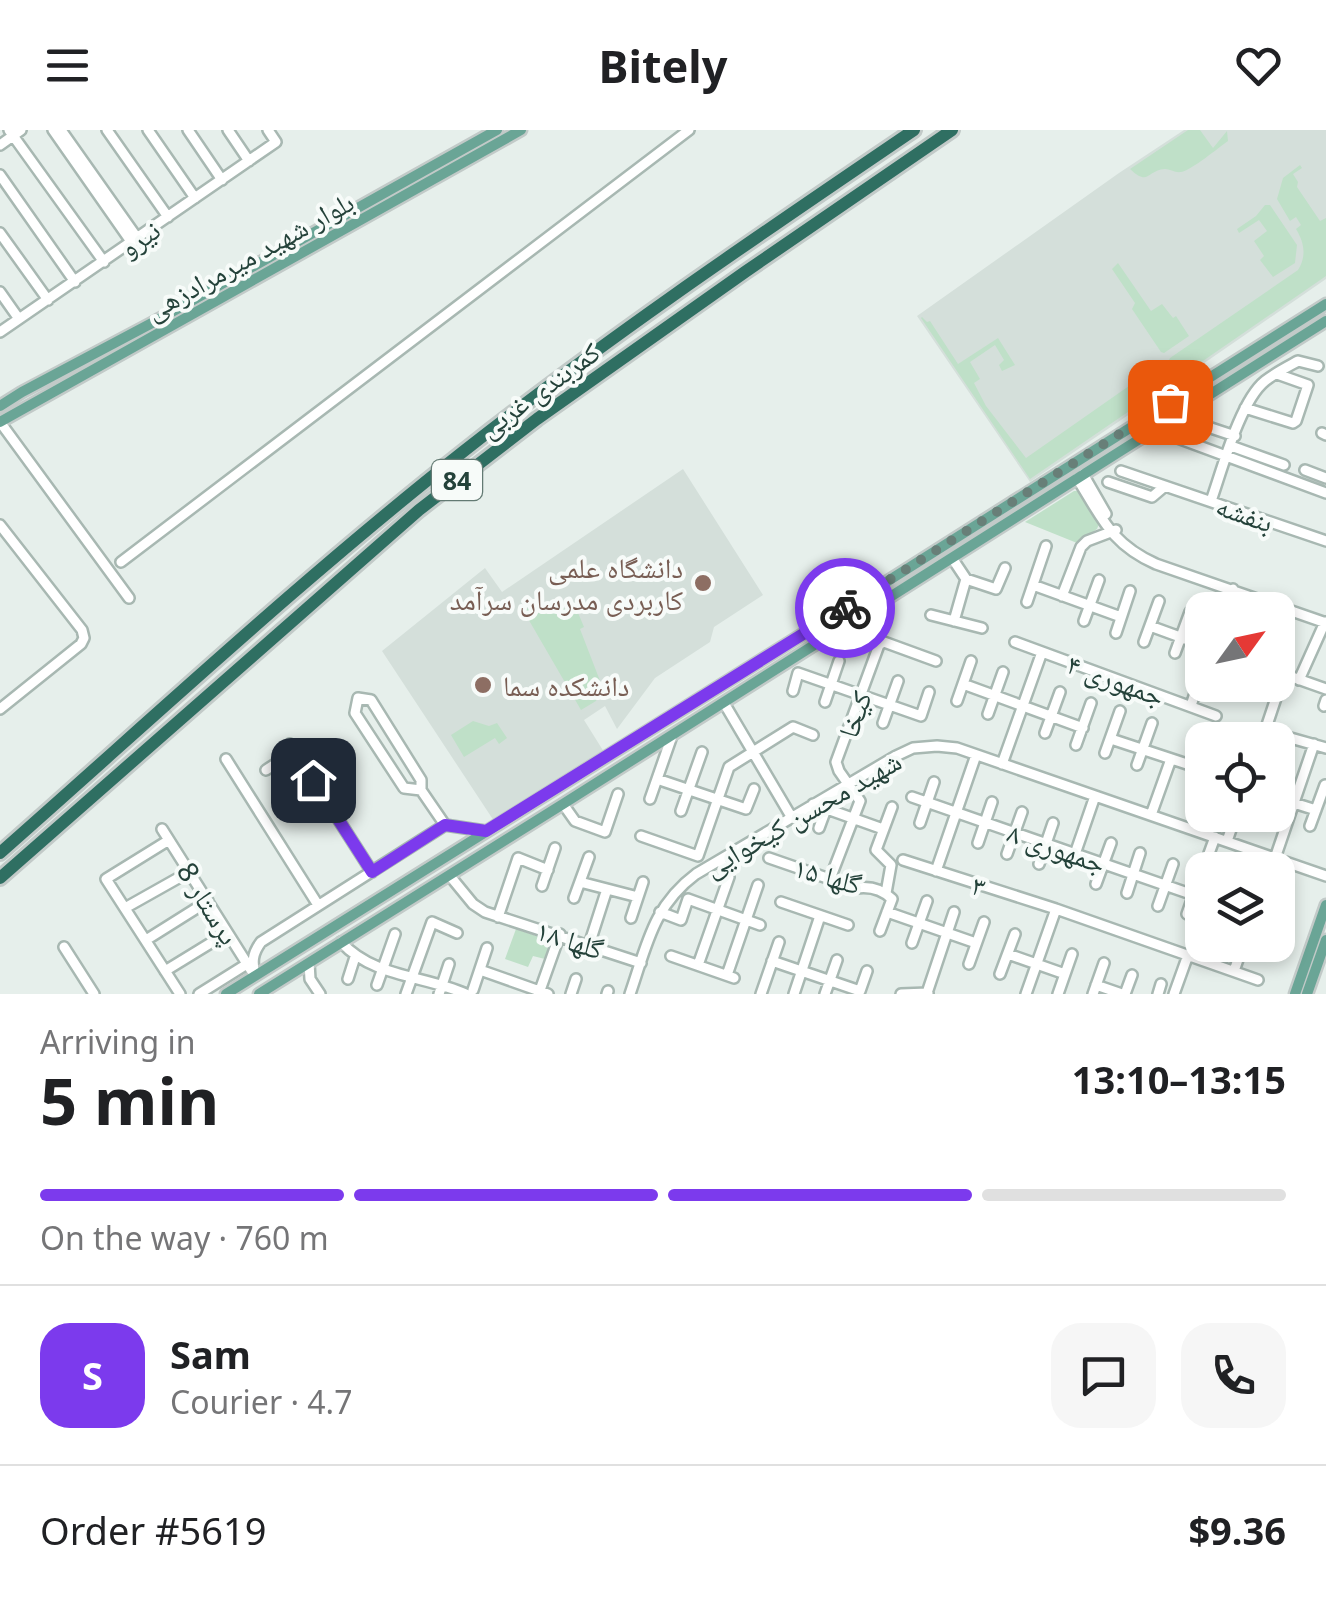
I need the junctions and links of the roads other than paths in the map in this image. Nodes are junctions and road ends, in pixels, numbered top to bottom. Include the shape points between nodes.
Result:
1 (53, 130) edge
2 (61, 130) edge
3 (108, 130) edge
4 (148, 130) edge
5 (188, 130) edge
6 (228, 130) edge
7 (268, 130) edge
8 (498, 130) edge
9 (521, 130) edge
10 (689, 130) edge
11 (914, 130) edge
12 (952, 130) edge
13 (14, 132) edge
14 (0, 144) edge
15 (249, 161) junction
16 (0, 175) edge
17 (222, 180) junction
18 (195, 198) junction
19 (168, 217) junction
20 (0, 232) edge
21 (135, 241) junction
22 (104, 262) junction
23 (75, 282) junction
24 (0, 292) edge
25 (48, 300) junction
26 (1326, 304) edge
27 (19, 319) junction
28 (1326, 321) edge
29 (0, 332) edge
30 (1318, 366) dead end
31 (1276, 374) junction
32 (1202, 382) junction
33 (1211, 394) junction
34 (0, 406) edge
35 (1245, 408) junction
36 (0, 422) edge
37 (1196, 423) dead end
38 (1172, 436) dead end
39 (1233, 441) junction
40 (1227, 458) junction
41 (1284, 465) dead end
42 (1305, 470) dead end
43 (1121, 471) dead end
44 (1080, 476) junction
45 (1326, 478) edge
46 (1108, 482) dead end
47 (1165, 486) junction
48 (1326, 493) edge
49 (1210, 502) junction
50 (0, 525) edge
51 (1112, 532) junction
52 (1326, 541) edge
53 (1046, 546) dead end
54 (952, 558) junction
55 (121, 562) dead end
56 (1005, 568) dead end
57 (966, 578) junction
58 (1099, 580) dead end
59 (1033, 586) junction
60 (1233, 590) joint
61 (1130, 592) dead end
62 (1062, 596) junction
63 (129, 598) dead end
64 (1159, 601) dead end
65 (1027, 602) dead end
66 (1090, 606) junction
67 (931, 615) dead end
68 (1122, 616) junction
69 (1322, 619) edge
70 (954, 621) junction
71 (1084, 621) dead end
72 (1150, 626) junction
73 (1185, 626) edge
74 (982, 628) dead end
75 (1116, 632) dead end
76 (1181, 637) junction
77 (1185, 639) edge
78 (1014, 642) dead end
79 (1144, 642) dead end
80 (1042, 652) junction
81 (1175, 653) dead end
82 (839, 661) dead end
83 (936, 661) dead end
84 (971, 662) dead end
85 (1003, 672) dead end
86 (740, 673) junction
87 (1295, 678) edge
88 (898, 680) dead end
89 (1300, 680) junction
90 (963, 684) junction
91 (750, 686) junction
92 (831, 686) junction
93 (1326, 689) edge
94 (794, 691) dead end
95 (929, 692) dead end
96 (1060, 692) dead end
97 (995, 696) junction
98 (860, 697) junction
99 (826, 702) dead end
100 (957, 702) dead end
101 (1191, 702) edge
102 (724, 703) junction
103 (1092, 703) dead end
104 (1023, 706) junction
105 (1190, 706) junction
106 (889, 707) junction
107 (0, 709) edge
108 (1120, 712) dead end
109 (988, 714) dead end
110 (1216, 716) dead end
111 (1052, 717) junction
112 (884, 723) dead end
113 (1152, 723) dead end
114 (1083, 728) junction
115 (1045, 733) dead end
116 (813, 735) dead end
117 (672, 736) junction
118 (1295, 738) edge
119 (1111, 739) junction
120 (290, 744) dead end
121 (1314, 744) junction
122 (1076, 745) dead end
123 (1142, 748) junction
124 (1326, 748) edge
125 (702, 752) dead end
126 (753, 752) junction
127 (1105, 753) dead end
128 (976, 755) junction
129 (286, 757) dead end
130 (226, 759) dead end
131 (1171, 759) junction
132 (1185, 762) edge
133 (1002, 764) junction
134 (1137, 765) dead end
135 (266, 770) dead end
136 (657, 778) junction
137 (934, 782) dead end
138 (848, 784) junction
139 (1326, 785) edge
140 (754, 788) dead end
141 (422, 790) junction
142 (688, 790) junction
143 (618, 794) dead end
144 (1095, 796) junction
145 (1295, 796) edge
146 (912, 797) dead end
147 (650, 799) dead end
148 (718, 800) junction
149 (927, 802) junction
150 (992, 802) dead end
151 (564, 804) junction
152 (813, 804) junction
153 (1295, 805) edge
154 (892, 806) dead end
155 (826, 809) junction
156 (1316, 810) junction
157 (681, 811) dead end
158 (956, 812) junction
159 (1022, 812) dead end
160 (1151, 815) junction
161 (792, 818) junction
162 (854, 819) junction
163 (985, 822) junction
164 (1053, 823) dead end
165 (920, 824) dead end
166 (445, 825) junction
167 (1310, 826) dead end
168 (819, 828) dead end
169 (162, 829) dead end
170 (884, 829) junction
171 (486, 831) junction
172 (1014, 832) junction
173 (1230, 832) edge
174 (641, 836) dead end
175 (1215, 837) junction
176 (169, 840) junction
177 (1110, 842) dead end
178 (1227, 842) junction
179 (978, 843) dead end
180 (1046, 844) junction
181 (555, 848) dead end
182 (1210, 852) edge
183 (1247, 852) edge
184 (0, 853) edge
185 (1140, 853) dead end
186 (1008, 854) dead end
187 (1075, 854) junction
188 (588, 858) dead end
189 (769, 858) dead end
190 (720, 860) junction
191 (904, 860) dead end
192 (1039, 864) dead end
193 (1104, 864) junction
194 (1173, 864) dead end
195 (548, 870) junction
196 (1295, 870) edge
197 (936, 871) junction
198 (189, 872) junction
199 (372, 872) junction
200 (1133, 874) junction
201 (450, 876) junction
202 (1326, 876) edge
203 (0, 878) edge
204 (830, 879) junction
205 (580, 882) junction
206 (643, 882) dead end
207 (1096, 884) dead end
208 (758, 885) dead end
209 (1166, 885) junction
210 (542, 886) dead end
211 (607, 889) junction
212 (1185, 892) edge
213 (886, 893) junction
214 (1127, 893) dead end
215 (638, 896) junction
216 (574, 898) dead end
217 (208, 901) junction
218 (927, 901) dead end
219 (781, 902) dead end
220 (318, 905) junction
221 (1326, 905) edge
222 (1158, 906) dead end
223 (125, 908) junction
224 (1056, 909) junction
225 (717, 910) junction
226 (660, 912) junction
227 (888, 912) junction
228 (954, 912) dead end
229 (820, 916) junction
230 (498, 917) junction
231 (631, 918) dead end
232 (746, 920) junction
233 (984, 922) dead end
234 (919, 923) junction
235 (760, 925) dead end
236 (848, 926) dead end
237 (880, 932) dead end
238 (228, 933) junction
239 (457, 933) dead end
240 (947, 933) junction
241 (395, 934) dead end
242 (560, 934) junction
243 (1015, 934) dead end
244 (146, 940) junction
245 (1326, 940) edge
246 (341, 942) junction
247 (779, 942) dead end
248 (912, 943) dead end
249 (976, 943) junction
250 (589, 944) junction
251 (64, 947) dead end
252 (488, 948) dead end
253 (1008, 954) junction
254 (1072, 954) dead end
255 (1185, 954) edge
256 (671, 956) dead end
257 (355, 958) junction
258 (837, 960) dead end
259 (772, 961) junction
260 (308, 962) junction
261 (1185, 962) edge
262 (1207, 962) edge
263 (1237, 962) edge
264 (641, 963) junction
265 (1104, 963) dead end
266 (247, 964) junction
267 (449, 964) dead end
268 (968, 964) dead end
269 (1036, 964) junction
270 (698, 965) junction
271 (383, 968) junction
272 (480, 970) junction
273 (165, 971) junction
274 (801, 971) junction
275 (867, 971) dead end
276 (1234, 972) junction
277 (291, 974) junction
278 (1000, 974) dead end
279 (1065, 974) junction
280 (1132, 974) dead end
281 (255, 976) junction
282 (348, 979) dead end
283 (411, 979) junction
284 (576, 980) dead end
285 (1258, 980) dead end
286 (512, 981) junction
287 (830, 981) junction
288 (377, 984) dead end
289 (440, 990) edge
290 (1095, 990) edge
291 (469, 992) edge
292 (542, 993) edge
293 (94, 994) edge
294 (180, 994) edge
295 (199, 994) edge
296 (226, 994) edge
297 (259, 994) edge
298 (317, 994) edge
299 (406, 994) edge
300 (507, 994) edge
301 (571, 994) edge
302 (630, 994) edge
303 (761, 994) edge
304 (794, 994) edge
305 (826, 994) edge
306 (901, 994) edge
307 (929, 994) edge
308 (1026, 994) edge
309 (1058, 994) edge
310 (1124, 994) edge
311 (1174, 994) edge
312 (1295, 994) edge
313 (1307, 994) edge

1 - 21 street
2 - 21 street
3 - 19 street
4 - 18 street
5 - 17 street
6 - 15 street
7 - 15 street, نیرو via 276,142
8 - 34 main road, بلوار شهید میرمرادزهی
9 - 36 main road, بلوار شهید میرمرادزهی
10 - 55 street
11 - 184 highway, کمربندی غربی / 84 via 590,354 462,453 318,571
12 - 203 highway, کمربندی غربی / 84 via 434,498
13 - 14 street
13 - 22 street
15 - 17 street, نیرو
16 - 23 street
17 - 18 street, نیرو
18 - 19 street, نیرو
19 - 21 street, نیرو
20 - 25 street
21 - 22 street, نیرو
22 - 23 street, نیرو
23 - 25 street, نیرو
24 - 27 street
25 - 27 street, نیرو
26 - 32 main road
27 - 29 street, نیرو
28 - 33 main road
30 - 31 street via 1300,360
31 - 35 street
31 - 35 street via 1308,385 1296,421
32 - 33 main road
32 - 86 main road
33 - 44 main road
35 - 39 street
36 - 63 street
37 - 39 street
38 - 40 street
39 - 40 street
39 - 41 street
40 - 48 street
40 - 49 street
42 - 45 street
43 - 47 street, بنفشه
44 - 51 street
44 - 54 main road
46 - 47 street, بنفشه via 1152,497
47 - 49 street, بنفشه
49 - 52 street, بنفشه
50 - 107 street via 84,638
51 - 60 street via 1131,552
51 - 62 street via 1081,547
53 - 59 street
54 - 57 street
54 - 91 main road
56 - 57 street via 996,588
57 - 70 street
58 - 66 street
59 - 62 street
59 - 65 street
60 - 69 street
61 - 68 street
62 - 66 street
64 - 72 street
66 - 68 street
66 - 71 street
67 - 70 street
68 - 75 street
69 - 89 street
70 - 74 street
72 - 76 street
72 - 79 street
73 - 76 street
76 - 77 street
76 - 81 street
78 - 80 street, جمهوری ۴
80 - 104 street
80 - 105 street, جمهوری ۴
82 - 92 street
83 - 98 street, کیخا via 880,643
84 - 90 street
85 - 97 street
86 - 91 main road
86 - 171 main road
87 - 89 street
88 - 106 street
89 - 93 street
90 - 97 street
90 - 100 street
91 - 102 main road
92 - 94 street via 798,673
92 - 98 street
92 - 99 street
95 - 106 street via 921,716
96 - 111 street
97 - 104 street
97 - 109 street
98 - 106 street
98 - 138 street, کیخا via 836,762
101 - 105 street
102 - 117 main road
102 - 126 street
103 - 114 street
104 - 111 street
104 - 133 street
105 - 110 street, جمهوری ۴
106 - 112 street
108 - 119 street
111 - 114 street
111 - 115 street
113 - 123 street
114 - 122 street
116 - 126 street via 793,727
117 - 136 street
117 - 151 main road
118 - 121 street
119 - 123 street
119 - 127 street
120 - 199 street
121 - 124 street
121 - 145 street
123 - 131 street
123 - 134 street
125 - 142 street
126 - 148 street via 729,767
126 - 161 street
128 - 133 street, شهید محسن کیخوایی
128 - 138 street, شهید محسن کیخوایی via 913,748
128 - 158 street
129 - 135 street
130 - 220 street
131 - 132 street
131 - 160 street
133 - 144 street, شهید محسن کیخوایی
136 - 142 street
136 - 147 street
137 - 149 street
138 - 152 street, شهید محسن کیخوایی
138 - 162 street, کیخا via 860,801
139 - 156 street
140 - 148 street via 746,810
141 - 141 street via 371,700 358,698 356,713 404,788
141 - 166 street
142 - 148 street
142 - 157 street
143 - 151 street via 605,832 575,820
144 - 160 street, شهید محسن کیخوایی
144 - 187 street
146 - 149 street, جمهوری ۸
148 - 174 street via 698,856
149 - 158 street, جمهوری ۸
149 - 165 street
150 - 163 street
151 - 201 main road
152 - 155 street
152 - 161 street, شهید محسن کیخوایی
153 - 156 street
154 - 170 street
155 - 162 street
155 - 168 street
156 - 167 street
158 - 163 street, جمهوری ۸
158 - 197 street
159 - 172 street
160 - 175 street, شهید محسن کیخوایی
161 - 190 street, شهید محسن کیخوایی
162 - 170 street
162 - 204 street
163 - 172 street, جمهوری ۸
163 - 179 street
164 - 180 street
166 - 171 street
166 - 199 street
169 - 176 street, پرستار 8
170 - 213 street via 876,850 892,865
171 - 281 main road
172 - 180 street, جمهوری ۸
172 - 186 street
173 - 178 street
175 - 178 street, شهید محسن کیخوایی
175 - 182 street
176 - 198 street, پرستار 8
176 - 223 street via 106,879
177 - 193 street
178 - 183 street, شهید محسن کیخوایی
180 - 187 street, جمهوری ۸
180 - 192 street
181 - 195 street
185 - 200 street
187 - 193 street, جمهوری ۸
188 - 205 street
189 - 204 street, گلها ۱۵
190 - 225 street via 729,877
190 - 226 street, شهید محسن کیخوایی via 678,888
191 - 197 street, ۳
193 - 200 street, جمهوری ۸
193 - 207 street
194 - 209 street
195 - 210 street
195 - 230 street via 518,858
196 - 202 street, شهید محسن کیخوایی
197 - 224 street, ۳
198 - 217 street, پرستار 8
198 - 223 street
199 - 220 street
200 - 209 street, جمهوری ۸
200 - 214 street
201 - 230 street via 473,904
201 - 246 main road
204 - 213 street, گلها ۱۵
205 - 211 street
205 - 216 street
206 - 215 street
208 - 232 street
209 - 212 street, جمهوری ۸
209 - 222 street
211 - 215 street
211 - 250 street
213 - 227 street via 892,899
215 - 231 street
217 - 238 street, پرستار 8
217 - 244 street
218 - 234 street
219 - 229 street
220 - 281 street via 261,942 254,952
221 - 312 main road
223 - 244 street
224 - 255 street, ۳
224 - 269 street
225 - 226 street via 688,900 681,920
225 - 232 street
225 - 270 street
226 - 264 street, شهید محسن کیخوایی
227 - 234 street
227 - 237 street
228 - 240 street
229 - 236 street
229 - 274 street
230 - 242 street, گلها ۱۸
232 - 235 street
232 - 270 street via 730,977
233 - 249 street
234 - 240 street
234 - 248 street
238 - 266 street, پرستار 8
238 - 273 street
239 - 283 street via 432,922
240 - 249 street
240 - 307 street
241 - 271 street
242 - 250 street, گلها ۱۸
242 - 292 street
243 - 253 street
244 - 273 street
245 - 313 main road
246 - 257 street
246 - 260 main road
247 - 259 street
249 - 268 street
250 - 264 street, گلها ۱۸
251 - 293 street
252 - 272 street
253 - 269 street
253 - 278 street
254 - 279 street
256 - 270 street
257 - 271 street
257 - 282 street
258 - 287 street
259 - 274 street
259 - 303 street
260 - 277 main road
260 - 298 street
261 - 311 street
262 - 276 street, ۳
263 - 276 street
264 - 302 street, شهید محسن کیخوایی
265 - 290 street
266 - 281 street, پرستار 8
266 - 295 street
267 - 289 street
269 - 279 street
269 - 308 street
271 - 283 street
271 - 288 street
272 - 286 street
272 - 291 street
273 - 294 street
274 - 287 street
274 - 304 street
275 - 287 street via 860,991
276 - 285 street, ۳
277 - 297 main road
277 - 298 street
279 - 309 street
280 - 310 street
281 - 296 main road
283 - 289 street
283 - 299 street
284 - 301 street
286 - 292 street
286 - 300 street
287 - 305 street
289 - 291 street
290 - 310 street
306 - 307 street

